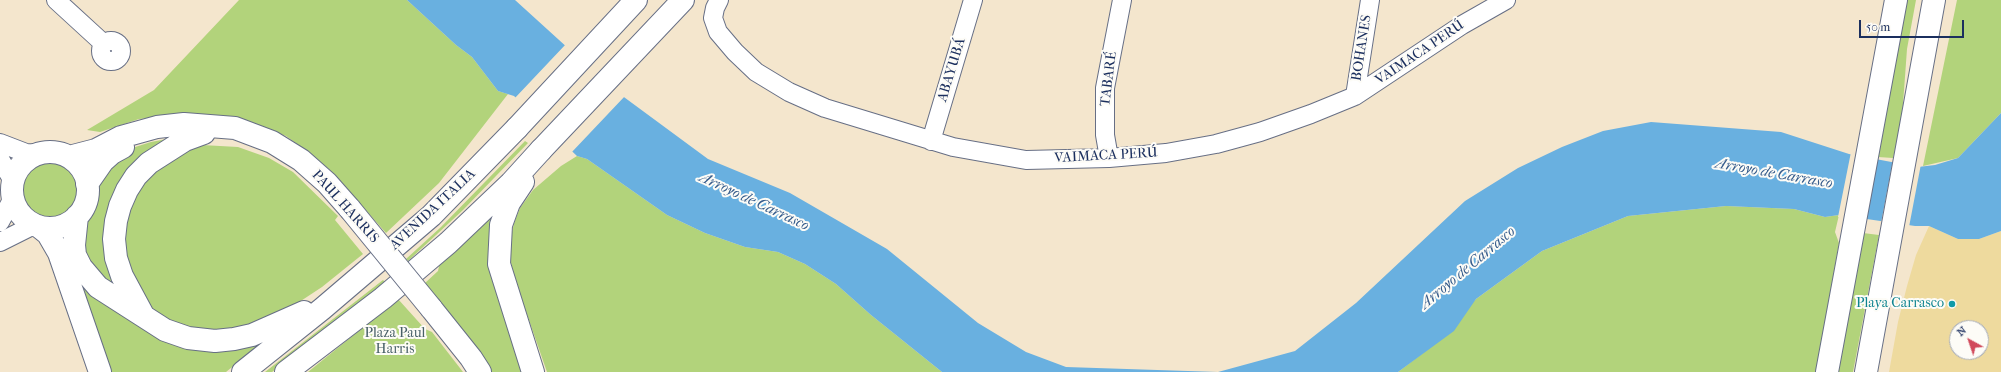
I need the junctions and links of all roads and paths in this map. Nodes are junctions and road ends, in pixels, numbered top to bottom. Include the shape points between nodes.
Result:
1 (56, 0) edge
2 (636, 0) edge
3 (683, 0) edge
4 (720, 0) edge
5 (973, 0) edge
6 (1122, 0) edge
7 (1370, 0) edge
8 (1506, 0) edge
9 (1896, 0) edge
10 (1920, 0) edge
11 (1934, 0) edge
12 (104, 44) dead end
13 (1919, 83) junction
14 (1354, 96) junction
15 (204, 133) junction
16 (931, 141) junction
17 (0, 143) edge
18 (541, 150) junction
19 (38, 154) junction
20 (69, 157) junction
21 (1108, 158) junction
22 (0, 159) edge
23 (87, 184) junction
24 (13, 189) junction
25 (348, 214) junction
26 (77, 216) junction
27 (0, 222) edge
28 (36, 225) junction
29 (0, 242) edge
30 (322, 309) junction
31 (428, 311) junction
32 (144, 318) junction
33 (100, 372) edge
34 (244, 372) edge
35 (286, 372) edge
36 (470, 372) edge
37 (480, 372) edge
38 (533, 372) edge
39 (1827, 372) edge
40 (1866, 372) edge

1 - 12 street
2 - 30 main road, AVENIDA ITALIA via 431,216
3 - 18 main road
4 - 16 street, VAIMACA PERÚ via 713,18 718,32 756,72 789,92 825,108
5 - 16 street, ABAYUBÁ
6 - 21 street, TABARÉ via 1104,88
7 - 14 street, BOHANES
8 - 14 street, VAIMACA PERÚ via 1462,25
9 - 39 main road
10 - 13 main road via 1912,47 1913,63
11 - 13 main road
13 - 40 main road
14 - 21 street, VAIMACA PERÚ via 1260,132 1216,144 1166,153
15 - 23 main road, PAUL HARRIS via 160,135 122,147 103,161
15 - 25 main road, PAUL HARRIS via 248,140 271,151 304,174
15 - 32 main road via 185,140 149,163 136,176 120,206 114,239 116,258 122,276
16 - 21 street, VAIMACA PERÚ via 1026,160
17 - 19 street via 26,153
18 - 35 main road via 448,243 383,298
18 - 38 main road via 509,203 501,225 498,251 501,276
19 - 20 main road via 48,152
19 - 24 main road via 18,169
20 - 23 main road via 78,164
20 - 25 main road, PAUL HARRIS via 96,150 121,137 157,127 184,124 235,128 272,142 301,160 327,183
22 - 24 street
23 - 26 main road via 86,202
24 - 27 street
24 - 28 main road via 20,214
25 - 31 main road, PAUL HARRIS
26 - 28 main road via 63,226 46,228
26 - 32 main road via 74,245 75,255 81,267 98,287
28 - 29 street
28 - 33 main road via 48,234 59,253
30 - 32 main road via 304,312 252,336 215,341 188,338 165,330
30 - 34 main road, AVENIDA ITALIA
31 - 36 main road, PAUL HARRIS
31 - 37 main road, PAUL HARRIS via 471,358

